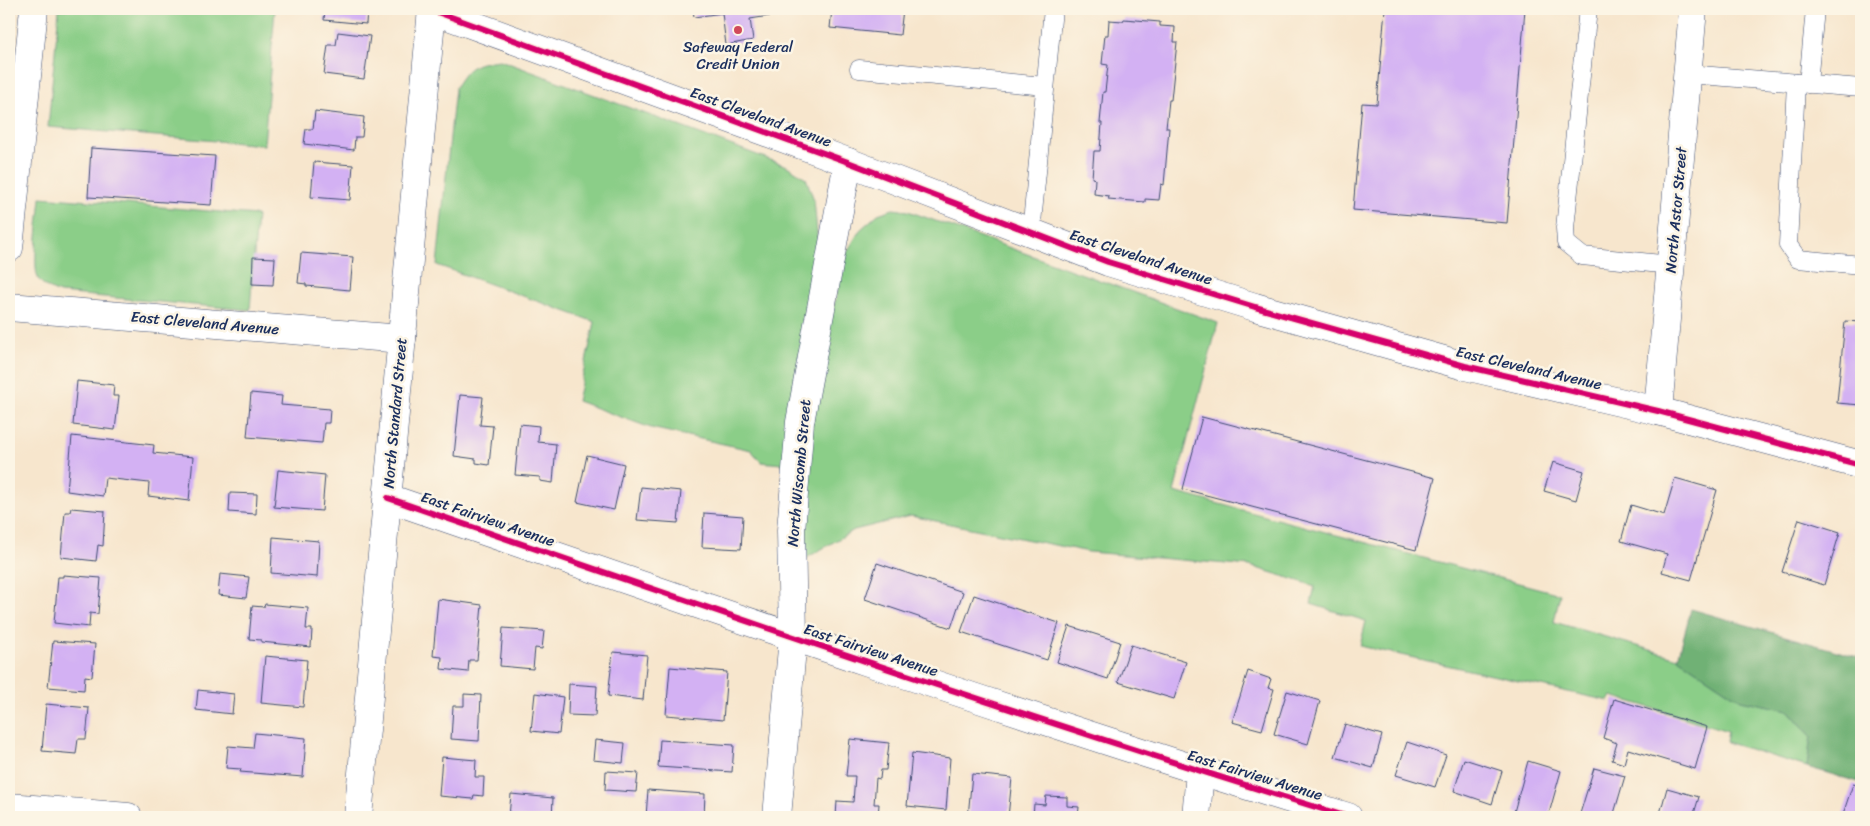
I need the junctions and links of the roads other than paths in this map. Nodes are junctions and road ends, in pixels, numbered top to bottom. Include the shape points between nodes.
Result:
1 (34, 9) edge
2 (1053, 9) edge
3 (1588, 9) edge
4 (1693, 9) edge
5 (1815, 9) edge
6 (432, 10) edge
7 (859, 69) dead end
8 (1688, 74) junction
9 (1802, 83) junction
10 (1045, 86) junction
11 (1861, 88) edge
12 (848, 162) junction
13 (1031, 233) junction
14 (9, 248) edge
15 (1670, 265) junction
16 (1861, 265) edge
17 (9, 308) edge
18 (402, 340) junction
19 (1658, 411) junction
20 (1861, 465) edge
21 (388, 498) junction
22 (793, 638) junction
23 (1200, 772) junction
24 (9, 806) edge
25 (128, 817) edge
26 (358, 817) edge
27 (777, 817) edge
28 (1196, 817) edge
29 (1348, 817) edge

1 - 14 street
2 - 10 lane
3 - 15 lane via 1566,243 1582,256
4 - 8 street, North Astor Street
5 - 9 lane
6 - 12 street, East Cleveland Avenue
6 - 18 street, North Standard Street
7 - 10 lane
8 - 9 lane
8 - 15 street, North Astor Street
9 - 11 lane
9 - 16 lane via 1788,245 1798,259
10 - 13 lane
12 - 13 street, East Cleveland Avenue
12 - 22 street, North Wiscomb Street via 800,422 791,530
13 - 19 street, East Cleveland Avenue via 1108,262 1264,310 1465,366
15 - 19 street, North Astor Street
17 - 18 street, East Cleveland Avenue
18 - 21 street, North Standard Street
19 - 20 street, East Cleveland Avenue
21 - 22 street, East Fairview Avenue
21 - 26 street, North Standard Street
22 - 23 street, East Fairview Avenue
22 - 27 street, North Wiscomb Street
23 - 28 street
23 - 29 street, East Fairview Avenue
24 - 25 street

